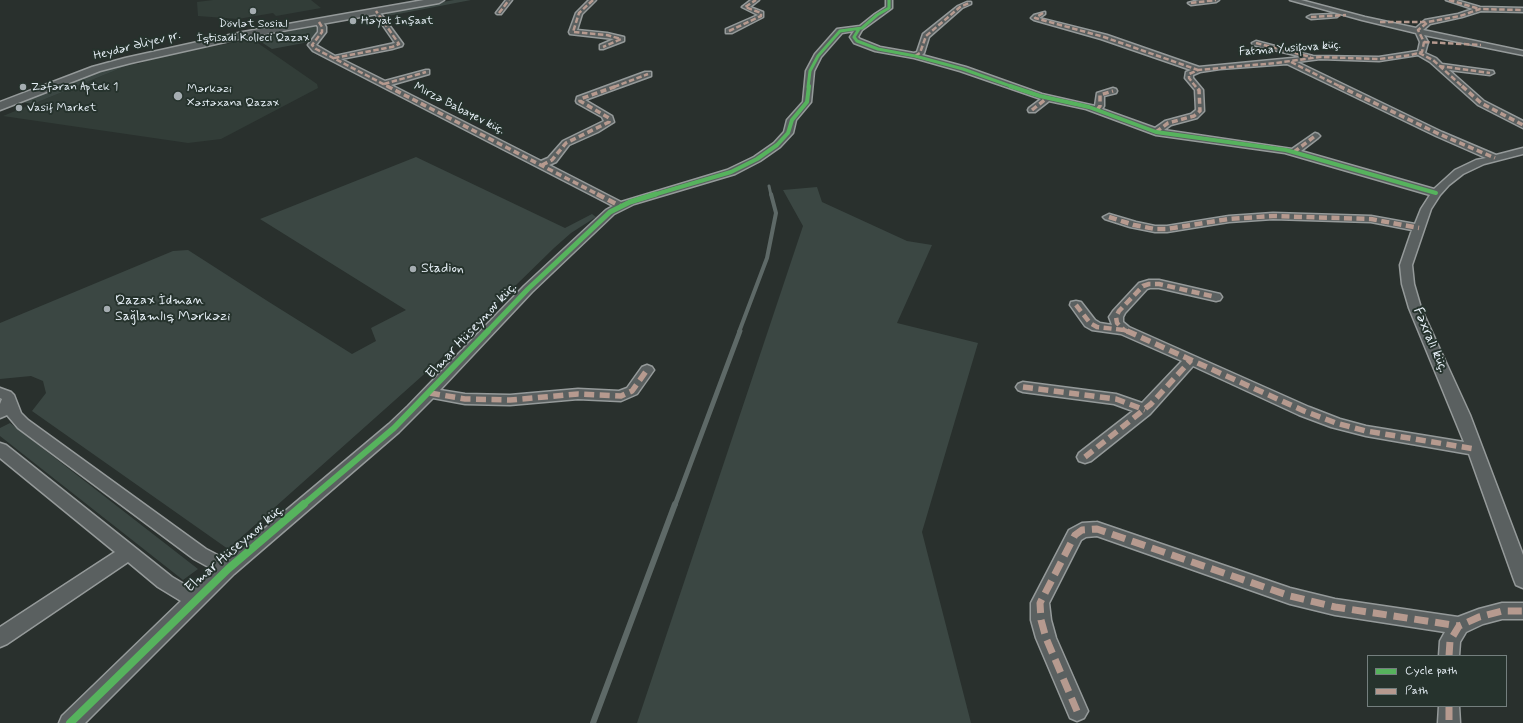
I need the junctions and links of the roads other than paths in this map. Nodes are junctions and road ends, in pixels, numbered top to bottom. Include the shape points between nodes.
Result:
1 (439, 0) edge
2 (509, 0) edge
3 (593, 0) edge
4 (756, 0) edge
5 (889, 0) edge
6 (1216, 0) edge
7 (1293, 0) edge
8 (1448, 0) edge
9 (419, 2) edge
10 (1191, 3) dead end
11 (969, 4) dead end
12 (1480, 9) junction
13 (1523, 10) edge
14 (376, 11) junction
15 (499, 13) dead end
16 (1043, 13) dead end
17 (1346, 15) junction
18 (1311, 17) dead end
19 (319, 22) junction
20 (1380, 22) junction
21 (1428, 22) junction
22 (286, 28) junction
23 (858, 29) junction
24 (1418, 30) junction
25 (729, 31) dead end
26 (1424, 42) junction
27 (1256, 43) dead end
28 (1481, 45) junction
29 (602, 47) dead end
30 (1523, 52) edge
31 (1419, 53) junction
32 (916, 56) junction
33 (1313, 57) junction
34 (334, 58) junction
35 (1290, 62) junction
36 (1439, 66) junction
37 (1198, 70) junction
38 (426, 72) dead end
39 (1490, 73) dead end
40 (648, 74) dead end
41 (384, 84) junction
42 (1113, 91) dead end
43 (1047, 98) junction
44 (0, 106) edge
45 (0, 110) edge
46 (1032, 110) dead end
47 (1096, 110) junction
48 (1523, 125) edge
49 (1156, 132) junction
50 (1315, 136) dead end
51 (1523, 151) edge
52 (1294, 152) junction
53 (1495, 158) junction
54 (542, 165) junction
55 (1436, 193) junction
56 (620, 206) junction
57 (1109, 217) dead end
58 (1418, 228) junction
59 (1216, 297) dead end
60 (1076, 305) dead end
61 (1124, 330) junction
62 (1191, 360) junction
63 (647, 370) dead end
64 (1023, 387) dead end
65 (430, 394) junction
66 (4, 396) edge
67 (1145, 410) junction
68 (0, 413) edge
69 (0, 449) edge
70 (1475, 449) junction
71 (1085, 457) dead end
72 (128, 553) junction
73 (228, 569) junction
74 (1523, 580) edge
75 (195, 600) junction
76 (1523, 611) edge
77 (1459, 626) junction
78 (0, 638) edge
79 (1449, 655) edge
80 (1449, 707) edge
81 (1077, 711) dead end
82 (70, 723) edge
83 (1449, 723) edge

1 - 9 main road
2 - 15 street
3 - 29 street via 579,13 573,32 621,39
4 - 25 street via 745,7 761,13 761,16
5 - 23 street, Elmar Hüseynov küç. via 889,8 866,26
6 - 10 street
7 - 17 street
8 - 12 street
9 - 14 main road
11 - 32 street via 960,7 926,36 920,53
12 - 13 street
12 - 21 street
14 - 19 main road
14 - 34 street via 399,44
16 - 37 street via 1036,16 1036,19 1104,37
17 - 18 street
17 - 20 street
19 - 22 main road
19 - 34 street, Mirzə Babayev küç. via 322,32 312,45
20 - 21 street
20 - 24 street
21 - 24 street
22 - 44 main road, Heydər Əliyev pr. via 112,64
22 - 45 main road via 136,61 92,74
23 - 32 street via 854,34 857,41 878,49
23 - 56 street, Elmar Hüseynov küç. via 840,32 818,56 810,71 807,102 792,120 788,133 777,145 731,172
24 - 26 street
24 - 28 street
26 - 28 street
26 - 31 street via 1422,52
27 - 33 street
28 - 30 street
31 - 33 street, Fatma Yusifova küç. via 1379,59
31 - 36 street
32 - 43 street
33 - 35 street, Fatma Yusifova küç.
34 - 41 street, Mirzə Babayev küç.
35 - 37 street, Fatma Yusifova küç. via 1220,66
35 - 53 street via 1439,134
36 - 39 street
36 - 48 street via 1481,103
37 - 49 street via 1189,74 1189,78 1199,90 1200,111 1194,116 1168,123
38 - 41 street
40 - 54 street via 580,99 605,114 609,122 566,143 552,160
41 - 54 street, Mirzə Babayev küç.
42 - 47 street via 1100,95 1100,106
43 - 46 street
43 - 47 street
47 - 49 street
49 - 52 street
50 - 52 street
51 - 53 street, Fəxralı küç.
52 - 55 street
53 - 55 street, Fəxralı küç. via 1459,172
54 - 56 street, Mirzə Babayev küç.
55 - 58 street, Fəxralı küç.
56 - 65 street, Elmar Hüseynov küç. via 528,289
57 - 58 street via 1134,226 1155,229 1273,216 1371,218
58 - 70 street, Fəxralı küç. via 1406,266 1408,284 1415,308
59 - 61 street via 1149,284 1119,311 1117,323
60 - 61 street via 1090,323 1097,327
61 - 62 street
62 - 67 street
62 - 70 street via 1336,423 1366,431
63 - 65 street via 632,391 621,396 578,394 510,400 465,399
64 - 67 street via 1116,399
65 - 73 street, Elmar Hüseynov küç. via 394,428
66 - 68 street via 9,403
66 - 73 street via 14,415 23,424 200,554
67 - 71 street
69 - 72 street
70 - 74 street, Fəxralı küç.
72 - 75 street via 178,591
72 - 78 street
73 - 75 street, Elmar Hüseynov küç.
75 - 82 street, Elmar Hüseynov küç.
76 - 77 street via 1479,617
77 - 79 street via 1450,641
77 - 81 street via 1336,607 1290,596 1097,529 1082,530 1075,535 1040,603 1046,638
80 - 83 street

